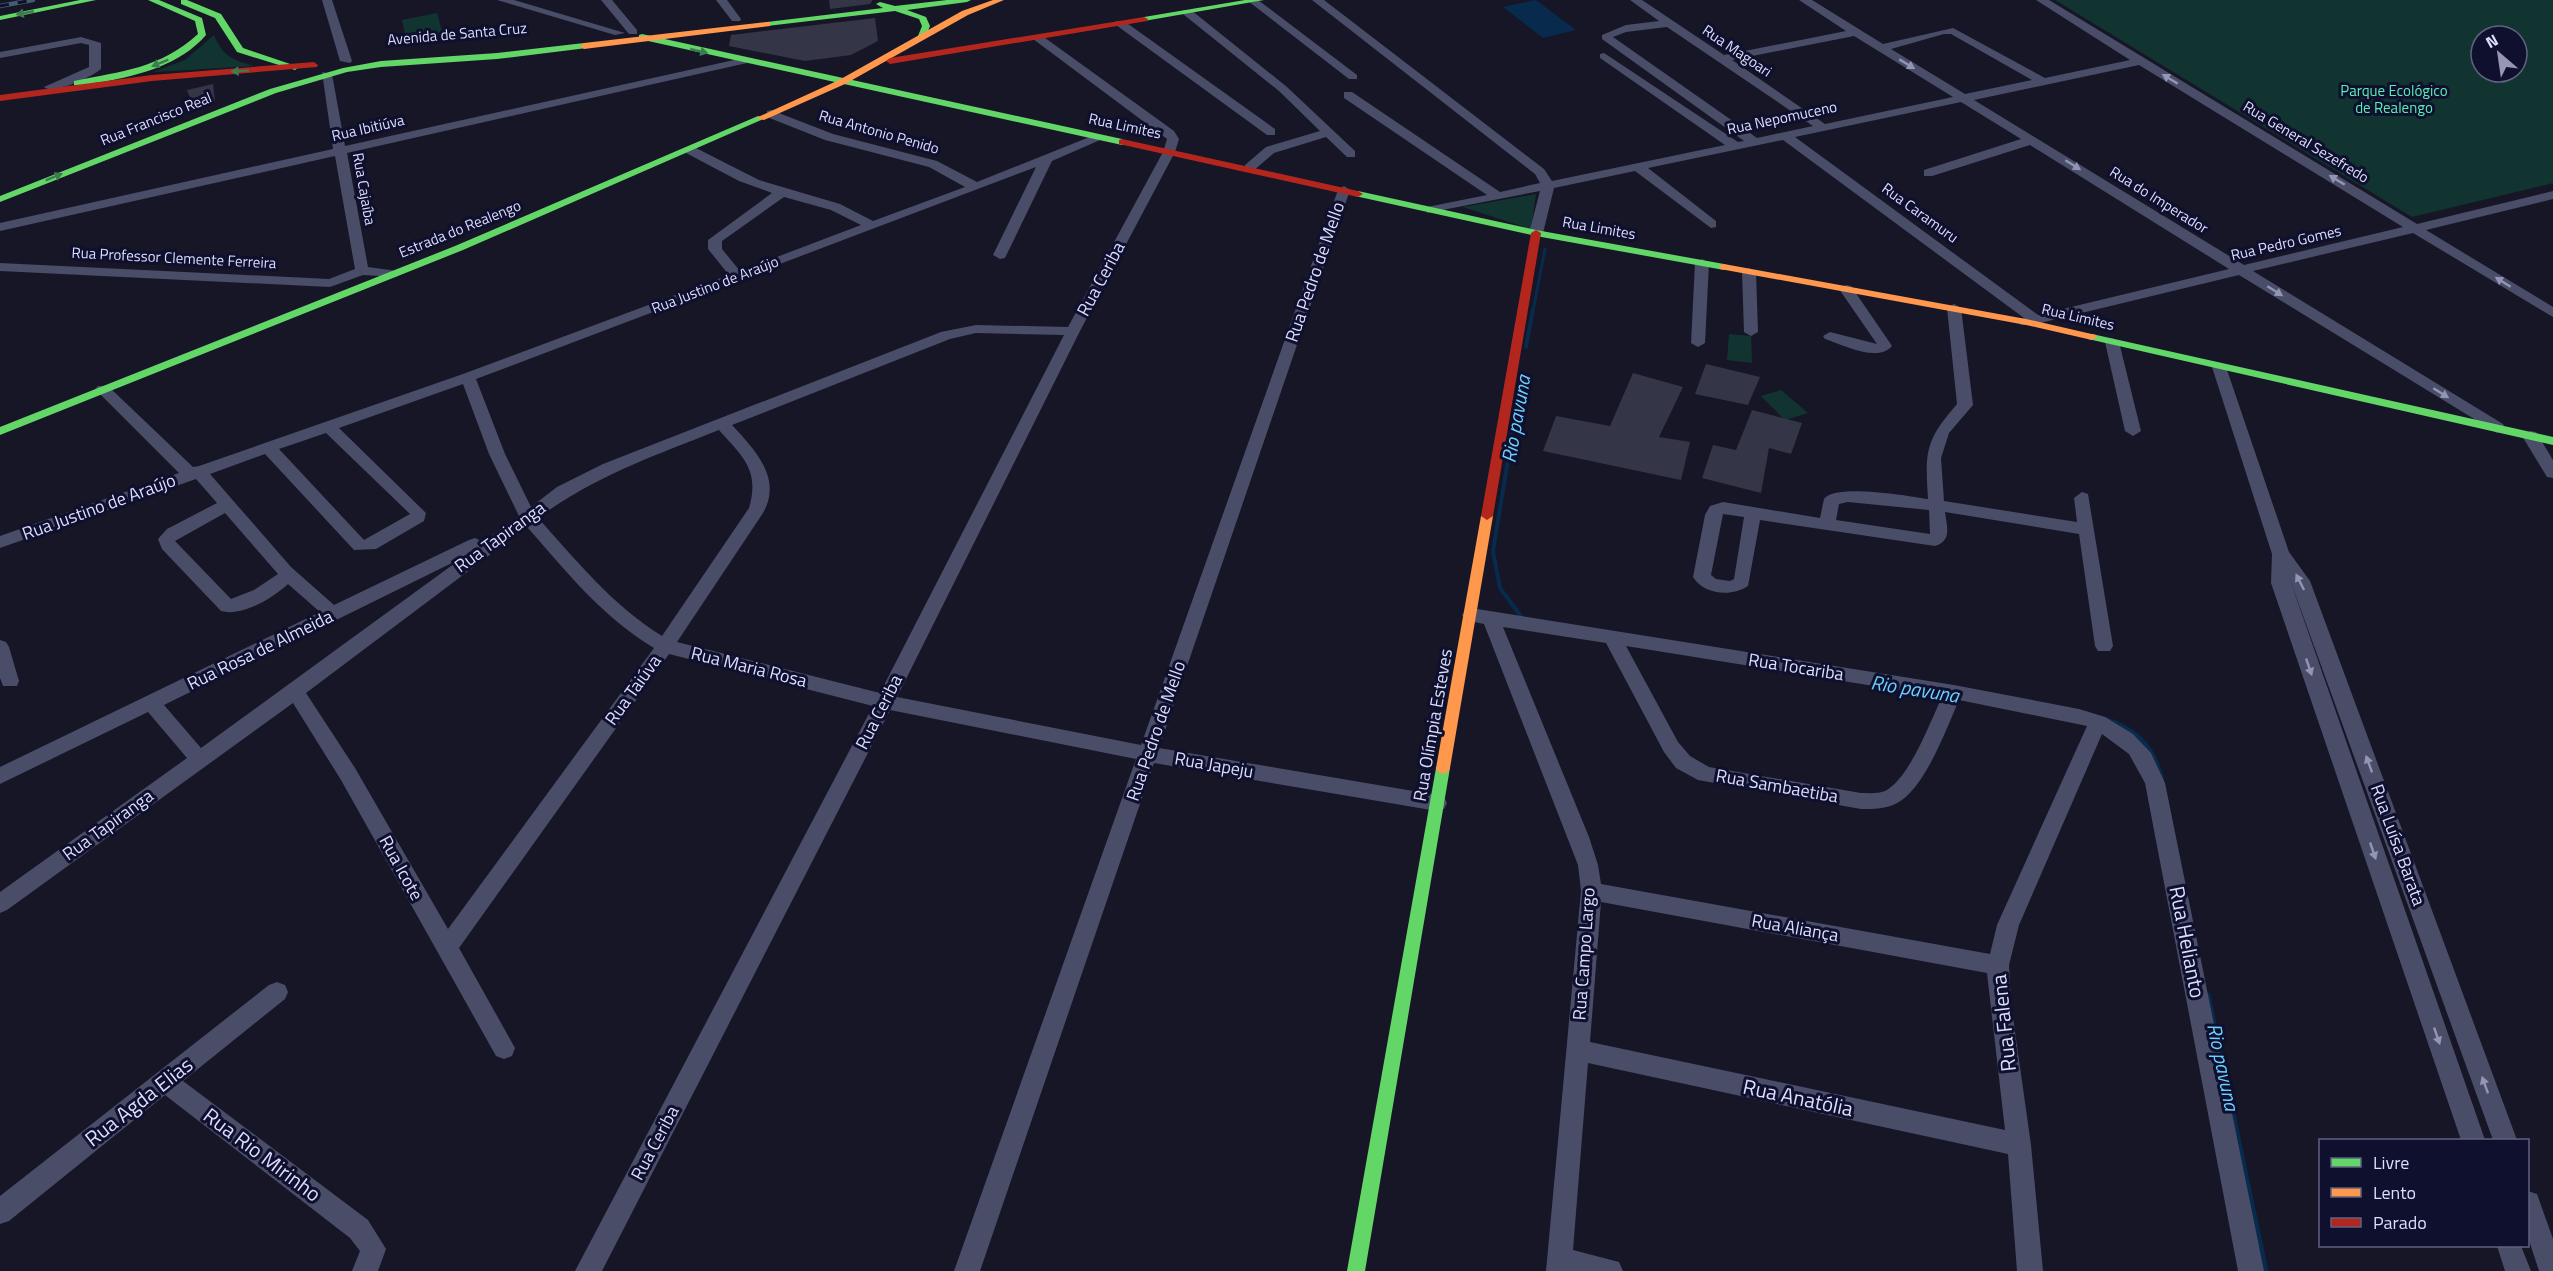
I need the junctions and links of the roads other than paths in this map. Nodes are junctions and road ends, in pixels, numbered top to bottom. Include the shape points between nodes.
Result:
1 (92, 0) edge
2 (152, 0) edge
3 (178, 0) edge
4 (327, 0) edge
5 (502, 0) edge
6 (606, 0) edge
7 (721, 0) edge
8 (917, 0) edge
9 (967, 0) edge
10 (1000, 0) edge
11 (1317, 0) edge
12 (1635, 0) edge
13 (1804, 0) edge
14 (2041, 0) edge
15 (1256, 1) edge
16 (880, 4) junction
17 (902, 9) junction
18 (1187, 12) junction
19 (617, 15) junction
20 (0, 18) edge
21 (736, 19) junction
22 (586, 23) junction
23 (1120, 23) junction
24 (1669, 23) junction
25 (1856, 32) junction
26 (631, 34) junction
27 (922, 36) junction
28 (1037, 37) junction
29 (903, 47) junction
30 (1882, 48) junction
31 (0, 55) edge
32 (920, 56) junction
33 (1604, 56) dead end
34 (1722, 59) junction
35 (346, 61) junction
36 (743, 61) junction
37 (2140, 61) junction
38 (874, 64) junction
39 (295, 67) junction
40 (1353, 77) dead end
41 (327, 79) junction
42 (842, 82) junction
43 (2044, 82) junction
44 (287, 86) junction
45 (50, 87) junction
46 (1348, 95) dead end
47 (0, 96) edge
48 (1964, 99) junction
49 (771, 114) junction
50 (1821, 126) junction
51 (1271, 132) dead end
52 (1328, 133) junction
53 (1784, 134) junction
54 (1101, 138) junction
55 (2032, 140) junction
56 (1753, 141) junction
57 (1731, 146) junction
58 (690, 150) junction
59 (341, 151) junction
60 (1169, 152) junction
61 (1351, 154) dead end
62 (1046, 160) junction
63 (1637, 166) junction
64 (1249, 168) junction
65 (1928, 173) dead end
66 (1548, 186) junction
67 (976, 187) junction
68 (1344, 190) junction
69 (781, 193) junction
70 (1496, 195) junction
71 (2553, 195) edge
72 (0, 199) edge
73 (1432, 210) junction
74 (1711, 224) dead end
75 (872, 226) junction
76 (0, 227) edge
77 (2417, 229) junction
78 (1536, 233) junction
79 (1000, 255) dead end
80 (1702, 263) junction
81 (0, 267) edge
82 (362, 271) junction
83 (2242, 271) junction
84 (1749, 272) junction
85 (392, 274) junction
86 (737, 276) junction
87 (330, 283) junction
88 (1846, 289) junction
89 (330, 299) junction
90 (1954, 308) junction
91 (2553, 313) edge
92 (2031, 321) junction
93 (1073, 331) junction
94 (1751, 332) dead end
95 (1830, 336) dead end
96 (2112, 342) junction
97 (1698, 343) dead end
98 (2219, 367) junction
99 (468, 377) junction
100 (104, 389) junction
101 (722, 424) junction
102 (327, 425) junction
103 (2497, 428) junction
104 (0, 431) edge
105 (2133, 431) dead end
106 (2530, 436) junction
107 (2553, 441) edge
108 (267, 446) junction
109 (194, 472) junction
110 (2553, 473) edge
111 (2082, 498) dead end
112 (227, 505) junction
113 (1937, 506) junction
114 (1753, 513) junction
115 (523, 519) junction
116 (1827, 524) junction
117 (2085, 529) junction
118 (0, 542) edge
119 (2280, 563) junction
120 (288, 573) junction
121 (333, 614) junction
122 (1481, 617) junction
123 (1613, 639) junction
124 (665, 646) junction
125 (2104, 646) dead end
126 (0, 647) edge
127 (10, 681) dead end
128 (294, 691) junction
129 (1954, 692) junction
130 (885, 702) junction
131 (152, 704) junction
132 (2098, 722) junction
133 (1148, 754) junction
134 (2144, 756) joint
135 (200, 759) junction
136 (0, 777) edge
137 (1437, 802) junction
138 (1592, 891) junction
139 (0, 904) edge
140 (446, 949) junction
141 (1998, 965) junction
142 (278, 992) dead end
143 (504, 1048) dead end
144 (1577, 1050) junction
145 (165, 1081) junction
146 (2473, 1139) edge
147 (2505, 1139) edge
148 (2019, 1145) junction
149 (2529, 1206) edge
150 (0, 1212) edge
151 (2510, 1247) edge
152 (1559, 1266) edge
153 (365, 1271) edge
154 (588, 1271) edge
155 (967, 1271) edge
156 (1356, 1271) edge
157 (1610, 1271) edge
158 (2030, 1271) edge
159 (2251, 1271) edge
160 (2518, 1271) edge
161 (2552, 1271) edge

1 -> 20 street
2 -> 45 street via 199,20 202,35 190,47 160,63 113,77
3 - 39 street via 210,12 225,23 240,50 250,56
4 - 35 street
5 - 22 street, Rua Limites
6 - 19 street
7 - 21 street
8 - 16 street, Avenida de Santa Cruz
9 - 17 street, Avenida de Santa Cruz
10 - 27 street, Estrada do Realengo
11 - 66 street via 1540,172
12 - 24 street, Rua Magoari
13 - 25 street, Rua do Imperador
14 - 37 street, Rua General Sezefredo
15 - 18 street
15 - 40 street
16 - 17 street
16 - 21 street, Avenida de Santa Cruz
17 - 26 street, Avenida de Santa Cruz
17 - 27 street via 914,12 926,22
18 - 23 street
18 - 52 street via 1283,89
19 - 22 street
19 - 26 street
21 - 26 street, Avenida de Santa Cruz
22 - 26 street, Rua Limites
23 - 28 street
23 - 51 street
24 - 34 street, Rua Magoari
24 - 56 street via 1606,37
25 - 30 street, Rua do Imperador
25 - 34 street
26 - 35 street, Avenida de Santa Cruz
26 -> 36 street, Rua Limites
26 - 41 street, Avenida de Santa Cruz via 497,56 362,67
27 - 29 street, Estrada do Realengo
28 - 32 street
28 - 60 street via 1170,134 1173,140
29 - 32 street via 904,54
29 - 38 street, Estrada do Realengo
30 - 43 street via 1953,31
30 -> 48 street, Rua do Imperador
31 - 45 street via 86,40 96,45 95,69
32 - 38 street
33 - 57 street
34 - 50 street, Rua Magoari
35 - 39 street, Avenida de Santa Cruz
36 - 42 street, Rua Limites
36 - 59 street, Rua Ibitiúva
37 - 43 street, Rua Nepomuceno
77 -> 37 street, Rua General Sezefredo
38 - 42 street, Estrada do Realengo
39 - 44 street via 297,79
39 -> 47 street, Avenida de Santa Cruz via 152,78
41 - 44 street, Rua Francisco Real
41 - 59 street, Rua Cajaíba
42 - 49 street, Estrada do Realengo
42 - 54 street, Rua Limites
43 - 48 street, Rua Nepomuceno
72 -> 44 street, Rua Francisco Real
45 - 47 street
46 - 70 street
48 - 50 street, Rua Nepomuceno
48 - 55 street, Rua do Imperador
49 - 58 street, Estrada do Realengo
49 - 67 street, Rua Antonio Penido via 829,137 933,164
50 - 53 street, Rua Nepomuceno
52 - 61 street
52 - 64 street via 1270,150
53 - 56 street, Rua Nepomuceno
53 - 92 street, Rua Caramuru
54 - 60 street, Rua Limites
54 - 62 street, Rua Justino de Araújo
55 - 65 street
55 -> 83 street, Rua do Imperador
56 - 57 street, Rua Nepomuceno
57 - 63 street, Rua Nepomuceno
58 - 69 street via 741,178
58 - 85 street, Estrada do Realengo
59 - 76 street, Rua Ibitiúva
59 - 82 street, Rua Cajaíba
60 - 64 street, Rua Limites
60 - 93 street, Rua Ceriba
62 - 67 street, Rua Justino de Araújo
62 - 79 street
63 - 66 street, Rua Nepomuceno
63 - 74 street
64 - 68 street, Rua Limites
66 - 70 street, Rua Nepomuceno
66 - 78 street, Rua Olímpia Esteves
67 - 75 street, Rua Justino de Araújo
68 - 73 street, Rua Limites
68 - 133 street, Rua Pedro de Mello
69 - 75 street via 842,207
69 - 86 street via 715,240 715,249
70 - 73 street, Rua Nepomuceno
71 - 77 street, Rua Pedro Gomes
73 - 78 street, Rua Limites
75 - 86 street, Rua Justino de Araújo
77 - 83 street, Rua Pedro Gomes
91 -> 77 street, Rua General Sezefredo
78 - 80 street, Rua Limites
78 - 122 street, Rua Olímpia Esteves
80 - 84 street, Rua Limites
80 - 97 street
81 - 87 street, Rua Professor Clemente Ferreira
82 - 85 street
82 - 87 street
83 - 92 street, Rua Pedro Gomes
83 -> 103 street, Rua do Imperador
84 - 88 street, Rua Limites
84 - 94 street
85 - 89 street, Estrada do Realengo
86 - 99 street, Rua Justino de Araújo
87 - 89 street
88 - 90 street, Rua Limites
88 - 95 street via 1885,346 1876,350
89 - 100 street, Estrada do Realengo
90 - 92 street, Rua Limites
90 - 113 street via 1966,398 1958,416 1938,440 1933,458
92 - 96 street, Rua Limites
93 - 101 street, Rua Tapiranga via 959,331
93 - 130 street, Rua Ceriba
96 - 98 street, Rua Limites
96 - 105 street
98 - 103 street, Rua Limites
98 - 119 street, Rua Luísa Barata
99 - 102 street, Rua Justino de Araújo
99 - 115 street, Rua Maria Rosa
100 - 104 street, Estrada do Realengo
100 - 109 street
101 - 115 street, Rua Tapiranga via 580,481
101 - 124 street, Rua Taiúva via 758,466 764,480 763,494 757,509
102 - 108 street, Rua Justino de Araújo
102 - 108 street via 418,517 370,545 360,546
103 - 106 street, Rua Limites
106 - 107 street, Rua Limites
106 - 110 street
108 - 109 street, Rua Justino de Araújo
109 - 112 street, Rua Justino de Araújo
109 - 118 street, Rua Justino de Araújo
111 - 117 street
112 - 120 street, Rua Justino de Araújo
112 - 120 street via 173,533 166,539 168,545 227,606 245,603 282,581
113 - 116 street via 1838,497 1832,499
113 - 116 street via 1941,535 1935,540
113 - 117 street
114 - 114 street via 1716,510 1702,571 1707,582 1733,588 1742,582
114 - 116 street
115 - 121 street, Rua Rosa de Almeida
115 - 124 street, Rua Maria Rosa via 621,617
115 - 128 street, Rua Tapiranga
117 - 125 street
119 -> 146 street, Rua Luísa Barata via 2288,604
147 -> 119 street, Rua Luísa Barata via 2301,581
120 - 121 street, Rua Justino de Araújo
121 - 131 street, Rua Rosa de Almeida
122 - 123 street, Rua Tocariba
122 - 137 street, Rua Olímpia Esteves
122 - 138 street, Rua Campo Largo via 1579,837
123 - 129 street, Rua Tocariba
123 - 129 street, Rua Sambaetiba via 1671,747 1683,762 1705,774 1861,801 1891,797 1906,785
124 - 130 street, Rua Maria Rosa
124 - 140 street, Rua Taiúva
126 - 127 street
128 - 135 street, Rua Tapiranga
128 - 140 street, Rua Icote via 348,774
129 - 132 street, Rua Tocariba
130 - 133 street, Rua Japeju
130 - 154 street, Rua Ceriba
131 - 135 street
131 - 136 street, Rua Rosa de Almeida
132 - 134 street, Rua Tocariba via 2118,733
132 - 141 street, Rua Falena via 2008,925
133 - 137 street, Rua Japeju
133 - 155 street, Rua Pedro de Mello
134 - 159 street, Rua Helianto via 2155,783
135 - 139 street, Rua Tapiranga
137 - 156 street, Rua Olímpia Esteves
138 - 141 street, Rua Aliança
138 - 144 street, Rua Campo Largo
140 - 143 street, Rua Icote
141 - 148 street, Rua Falena
142 - 145 street, Rua Agda Elias
144 - 148 street, Rua Anatólia
144 - 152 street, Rua Campo Largo
145 - 150 street, Rua Agda Elias
145 - 153 street, Rua Rio Mirinho via 359,1229 373,1249
148 - 158 street, Rua Falena
149 - 161 street
151 - 160 street
152 - 157 street

